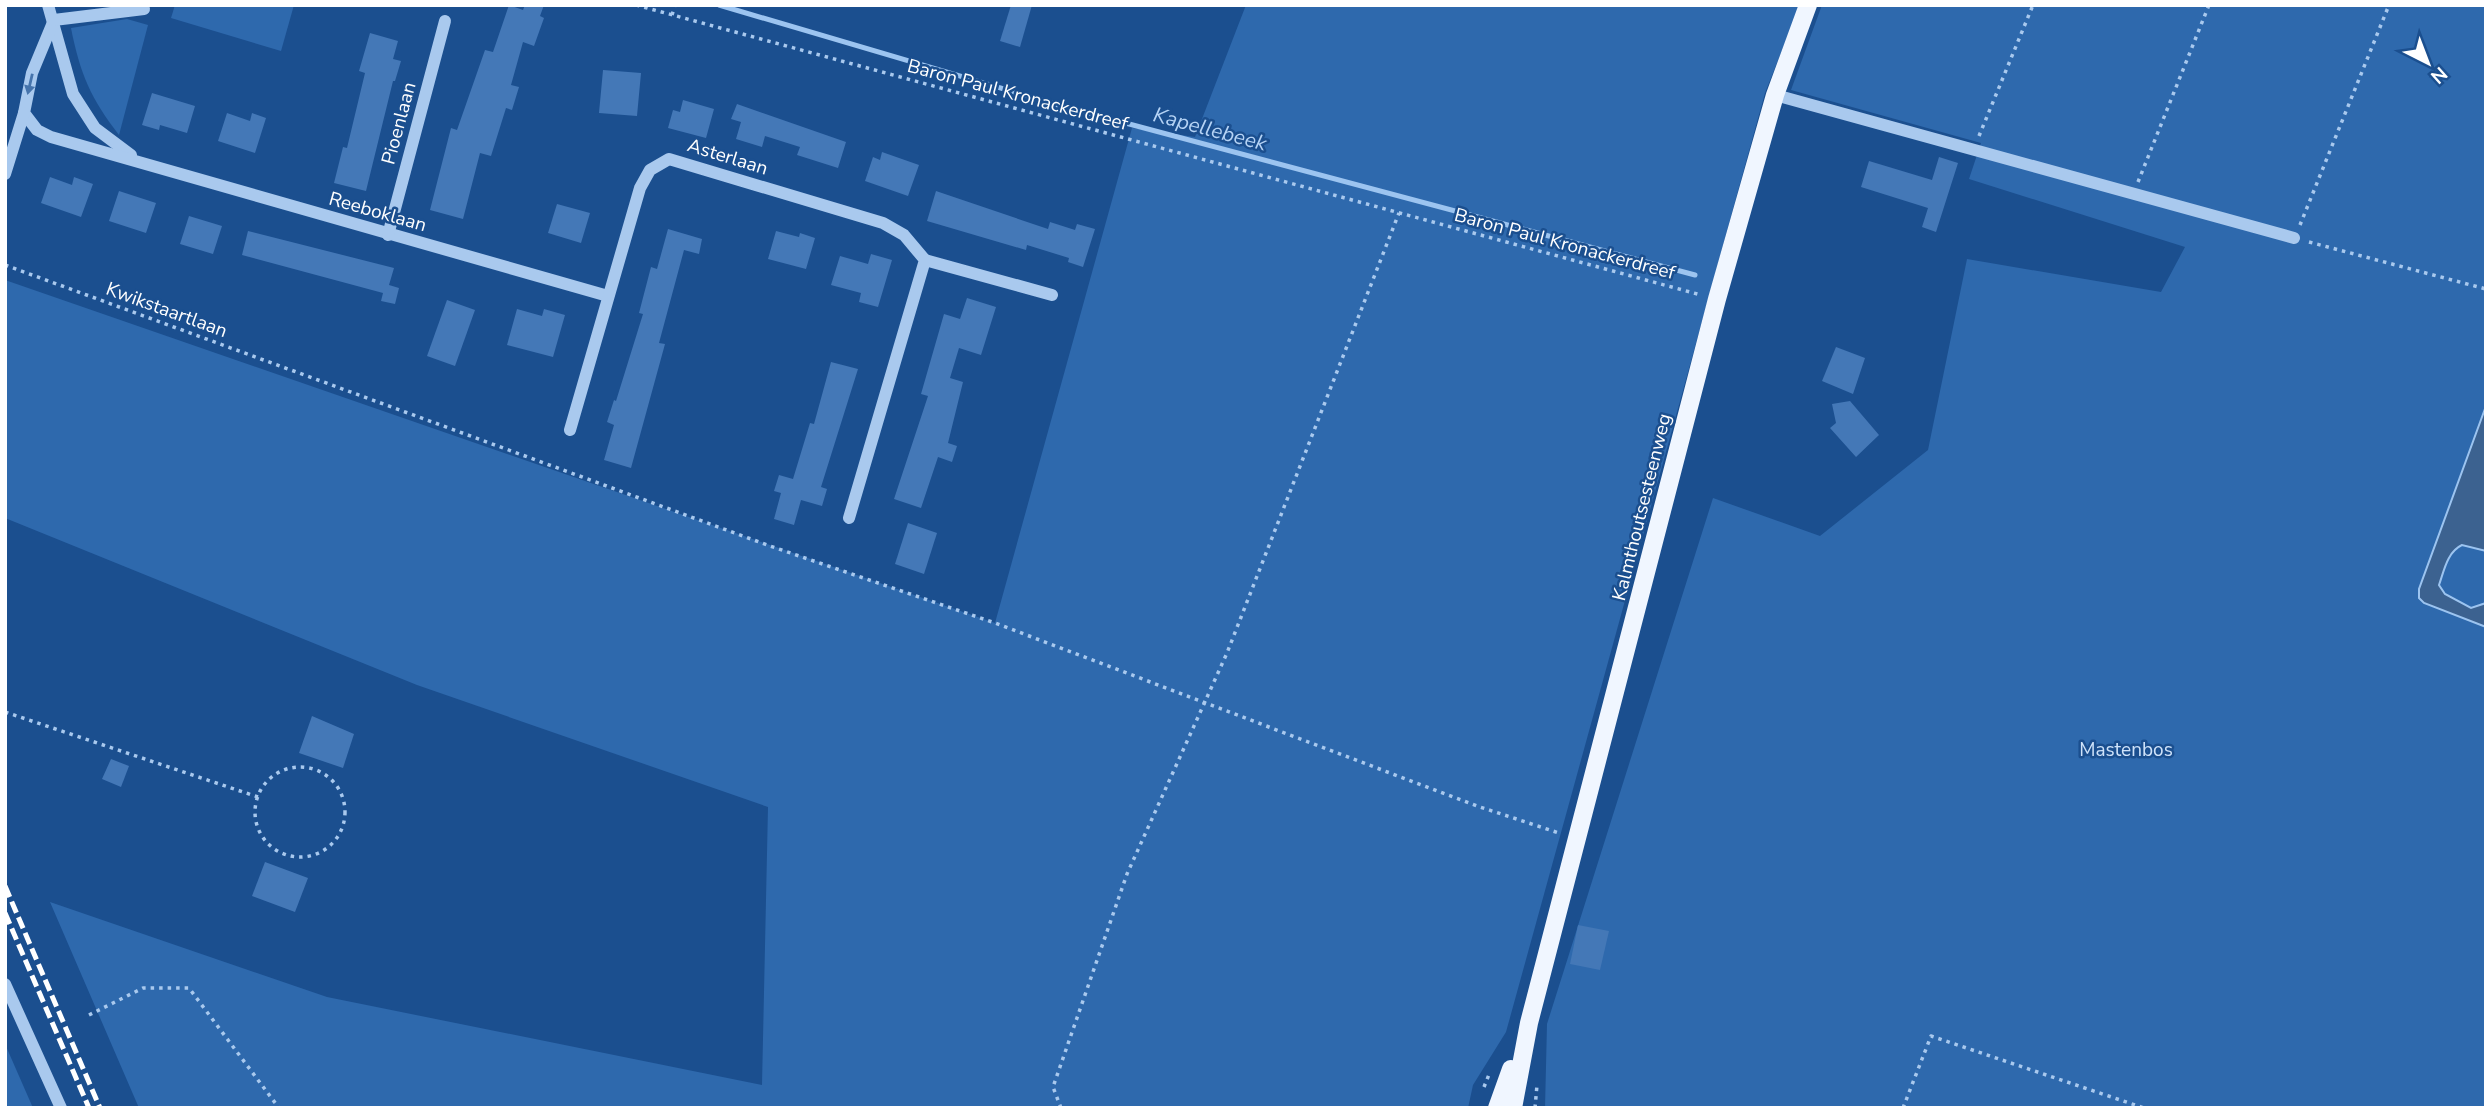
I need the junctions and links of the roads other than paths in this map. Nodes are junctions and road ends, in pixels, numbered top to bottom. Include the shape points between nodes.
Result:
1 (48, 5) edge
2 (1808, 5) edge
3 (144, 9) dead end
4 (54, 20) junction
5 (445, 21) dead end
6 (1775, 95) junction
7 (24, 113) junction
8 (138, 160) junction
9 (5, 174) edge
10 (388, 235) junction
11 (2294, 238) road end
12 (925, 260) junction
13 (1052, 295) dead end
14 (608, 296) junction
15 (570, 430) dead end
16 (849, 518) dead end
17 (5, 985) edge
18 (1529, 1023) junction
19 (61, 1108) edge
20 (1497, 1108) edge
21 (1513, 1108) edge

1 - 4 street, Reeboklaan
2 - 6 main road, Kalmthoutsesteenweg
3 - 4 street
4 -> 7 street via 32,73
4 - 8 street, Reeboklaan via 73,94 95,128
5 - 10 street, Pioenlaan
6 - 11 street
6 - 18 main road, Kalmthoutsesteenweg via 1717,299
7 - 8 street, Reeboklaan via 37,130 51,136
7 - 9 street
8 - 10 street, Reeboklaan
10 - 14 street, Reeboklaan
12 - 13 street
12 - 14 street, Asterlaan via 904,234 883,223 669,159 650,170 640,188
12 - 16 street
14 - 15 street, Asterlaan
17 - 19 street
18 - 20 main road, Kalmthoutsesteenweg
18 - 21 main road, Kalmthoutsesteenweg

